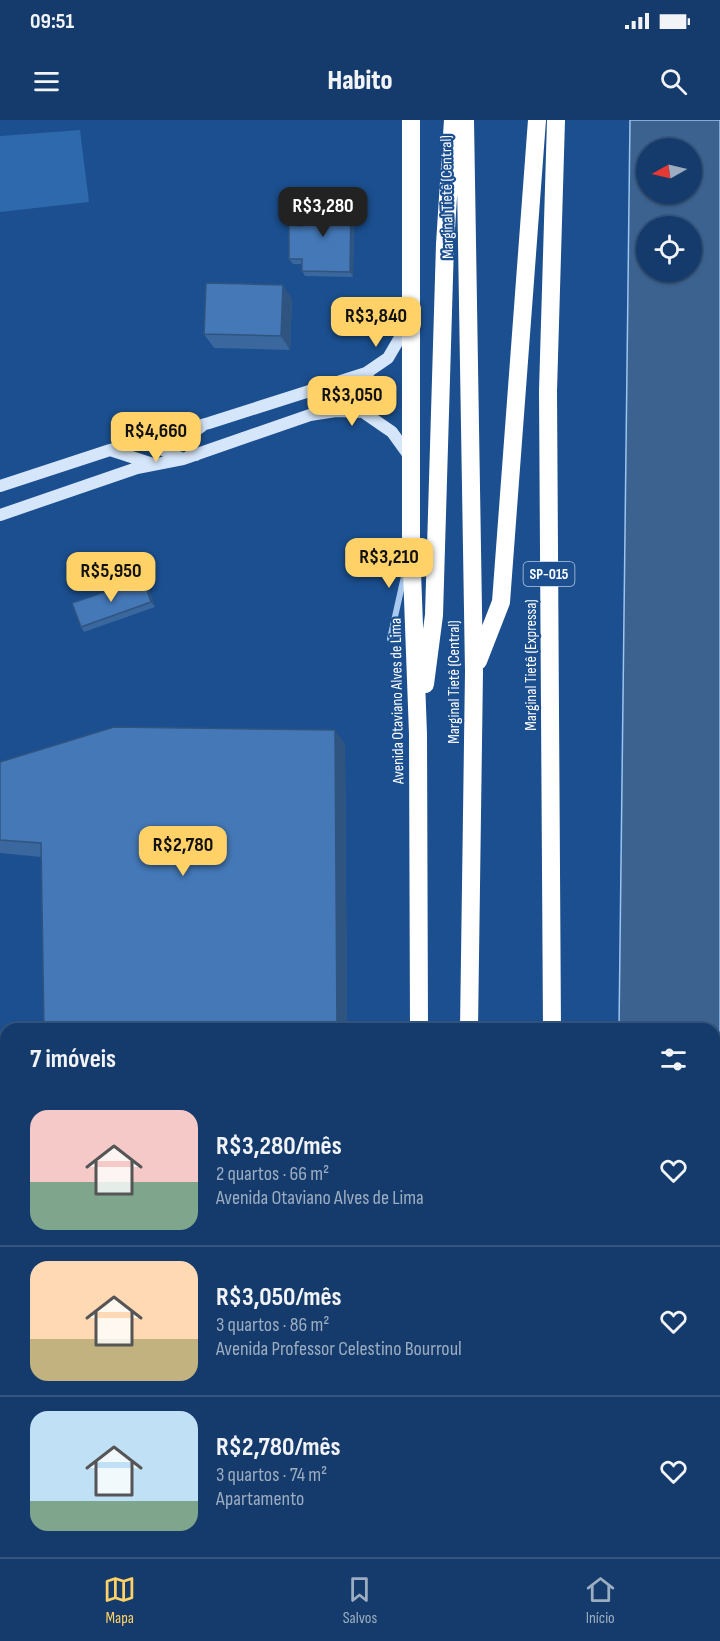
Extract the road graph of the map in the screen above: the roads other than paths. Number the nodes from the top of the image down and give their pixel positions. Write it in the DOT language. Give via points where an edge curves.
graph roads {
  1 [pos="411,120"];
  2 [pos="453,120"];
  3 [pos="465,120"];
  4 [pos="537,120"];
  5 [pos="556,120"];
  6 [pos="411,319"];
  7 [pos="366,373"];
  8 [pos="363,412"];
  9 [pos="209,423"];
  10 [pos="151,438"];
  11 [pos="110,450"];
  12 [pos="196,455"];
  13 [pos="410,457"];
  14 [pos="183,459"];
  15 [pos="154,465"];
  16 [pos="0,486"];
  17 [pos="0,515"];
  18 [pos="411,545"];
  19 [pos="390,639"];
  20 [pos="474,671"];
  21 [pos="418,735"];
  22 [pos="419,1023"];
  23 [pos="470,1023"];
  24 [pos="552,1023"];
  1 -- 6 [label="highway, Avenida Otaviano Alves de Lima"];
  2 -- 21 [label="highway" via="434,615"];
  3 -- 20 [label="highway, Marginal Tietê (Central)"];
  4 -- 20 [label="highway" via="501,602"];
  5 -- 24 [label="highway, Marginal Tietê (Expressa) / SP-015" via="548,391"];
  6 -- 7 [label="main road" via="388,358"];
  6 -- 13 [label="highway, Avenida Otaviano Alves de Lima"];
  7 -- 8 [label="main road" via="374,390"];
  7 -- 9 [label="main road"];
  8 -- 12 [label="main road" via="310,415"];
  8 -- 13 [label="main road" via="392,432"];
  9 -- 10 [label="main road"];
  9 -- 12 [label="main road" via="194,431 189,443 189,449"];
  10 -- 11 [label="main road"];
  10 -- 14 [label="main road" via="163,450"];
  11 -- 15 [label="main road"];
  11 -- 16 [label="main road"];
  12 -- 14 [label="main road"];
  13 -- 18 [label="highway, Avenida Otaviano Alves de Lima"];
  14 -- 15 [label="main road"];
  15 -- 17 [label="main road"];
  18 -- 19 [label="street"];
  18 -- 21 [label="highway, Avenida Otaviano Alves de Lima"];
  20 -- 23 [label="highway, Marginal Tietê (Central)"];
  21 -- 22 [label="highway, Avenida Otaviano Alves de Lima"];
}
